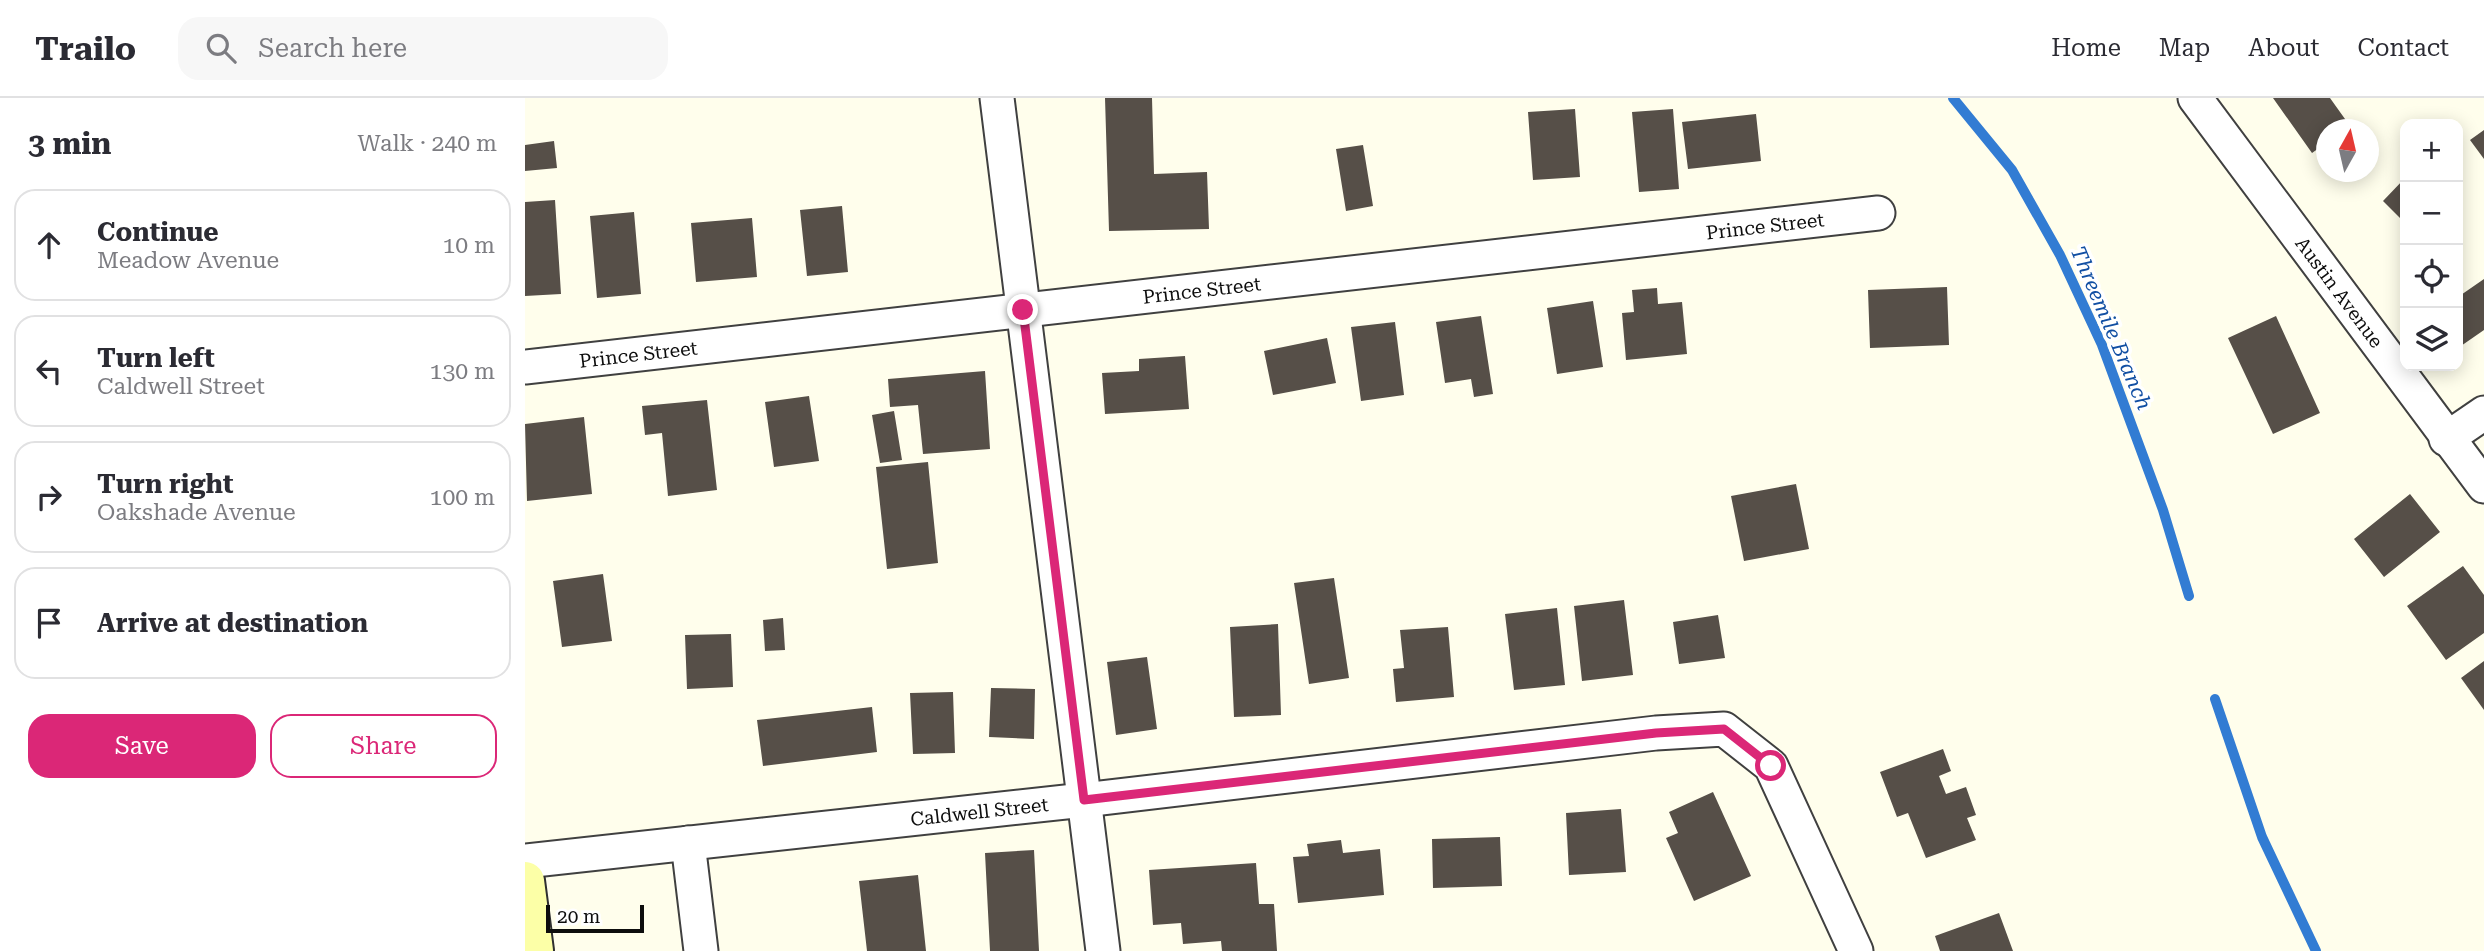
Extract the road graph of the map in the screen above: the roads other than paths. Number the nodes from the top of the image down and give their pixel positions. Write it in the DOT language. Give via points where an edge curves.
graph roads {
  1 [pos="997,98"];
  2 [pos="2195,98"];
  3 [pos="1878,213"];
  4 [pos="1023,310"];
  5 [pos="525,368"];
  6 [pos="2484,413"];
  7 [pos="2446,439"];
  8 [pos="2484,486"];
  9 [pos="1084,800"];
  10 [pos="688,843"];
  11 [pos="525,861"];
  12 [pos="525,881"];
  13 [pos="534,951"];
  14 [pos="701,951"];
  15 [pos="1103,951"];
  16 [pos="1856,951"];
  1 -- 4 [label="street"];
  2 -- 7 [label="street, Austin Avenue"];
  3 -- 4 [label="street, Prince Street"];
  4 -- 5 [label="street, Prince Street"];
  4 -- 9 [label="street"];
  6 -- 7 [label="street"];
  7 -- 8 [label="street, Austin Avenue"];
  9 -- 10 [label="street, Caldwell Street"];
  9 -- 15 [label="street"];
  9 -- 16 [label="street, Caldwell Street" via="1656,733 1724,729 1771,766"];
  10 -- 11 [label="street, Caldwell Street"];
  10 -- 14 [label="street"];
  12 -- 13 [label="street"];
}
